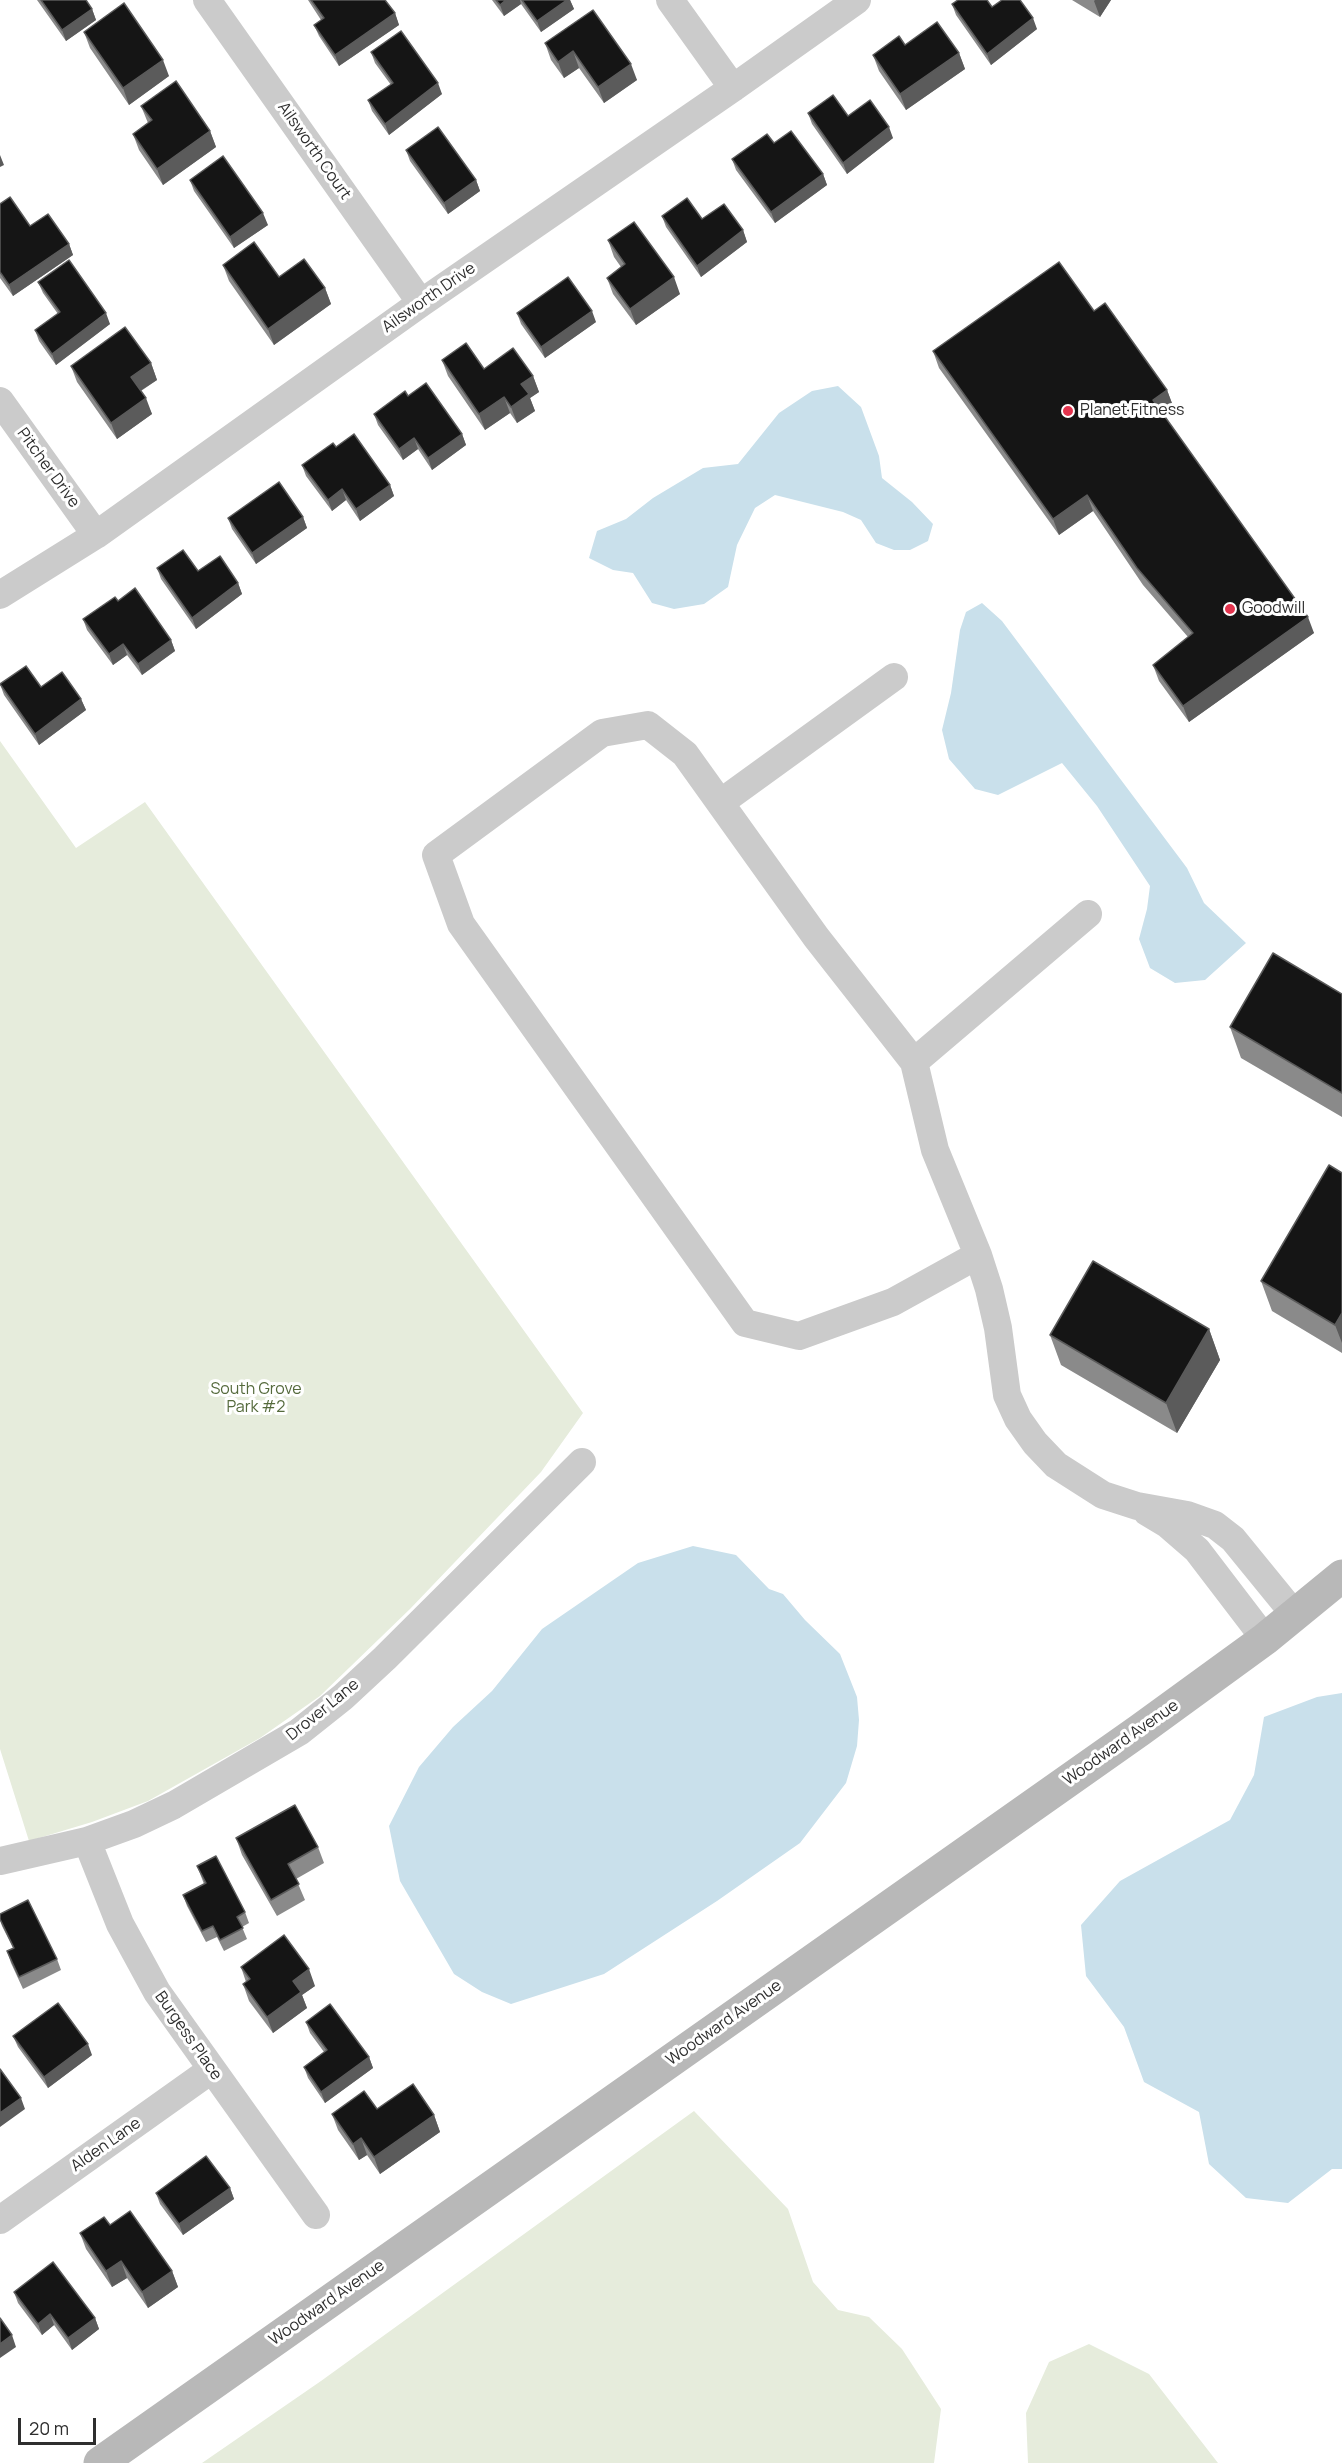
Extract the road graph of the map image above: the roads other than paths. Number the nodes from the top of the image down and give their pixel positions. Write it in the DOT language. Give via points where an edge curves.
graph roads {
  1 [pos="207,0"];
  2 [pos="670,0"];
  3 [pos="857,0"];
  4 [pos="733,88"];
  5 [pos="421,303"];
  6 [pos="0,401"];
  7 [pos="96,535"];
  8 [pos="0,595"];
  9 [pos="894,677"];
  10 [pos="720,803"];
  11 [pos="1088,914"];
  12 [pos="914,1062"];
  13 [pos="978,1255"];
  14 [pos="582,1462"];
  15 [pos="1137,1506"];
  16 [pos="1342,1576"];
  17 [pos="1295,1615"];
  18 [pos="1265,1639"];
  19 [pos="87,1841"];
  20 [pos="0,1861"];
  21 [pos="211,2070"];
  22 [pos="316,2215"];
  23 [pos="0,2220"];
  24 [pos="100,2463"];
  1 -- 5 [label="street, Ailsworth Court"];
  2 -- 4 [label="street"];
  3 -- 4 [label="street, Ailsworth Drive"];
  4 -- 5 [label="street, Ailsworth Drive"];
  5 -- 7 [label="street, Ailsworth Drive"];
  6 -- 7 [label="street, Pitcher Drive"];
  7 -- 8 [label="street, Ailsworth Drive"];
  9 -- 10 [label="street"];
  10 -- 12 [label="street" via="816,937"];
  10 -- 13 [label="street" via="685,754 648,725 602,733 436,855 461,924 745,1323 799,1336 893,1302"];
  11 -- 12 [label="street"];
  12 -- 13 [label="street" via="935,1150"];
  13 -- 15 [label="street" via="998,1328 1007,1395 1018,1419 1056,1465 1103,1495"];
  14 -- 19 [label="street, Drover Lane" via="385,1658 299,1732 174,1805"];
  15 -- 17 [label="street" via="1187,1515 1215,1525 1233,1539"];
  15 -- 18 [label="street" via="1167,1524 1197,1550"];
  16 -- 17 [label="main road, Woodward Avenue"];
  17 -- 18 [label="main road, Woodward Avenue"];
  18 -- 24 [label="main road, Woodward Avenue"];
  19 -- 20 [label="street, Drover Lane"];
  19 -- 21 [label="street, Burgess Place" via="135,1955"];
  21 -- 22 [label="street, Burgess Place"];
  21 -- 23 [label="street, Alden Lane"];
}
